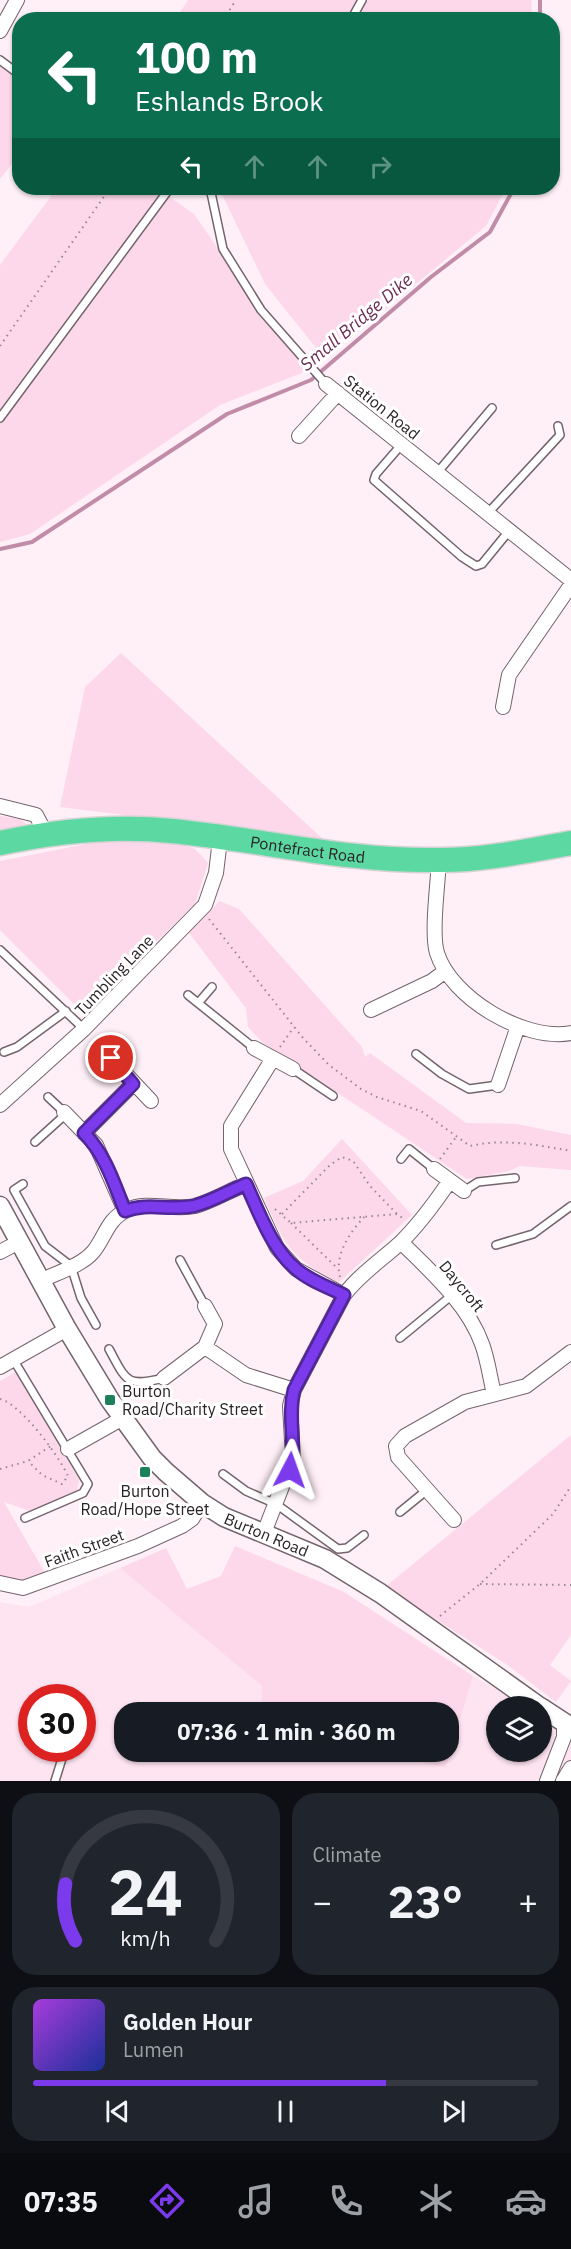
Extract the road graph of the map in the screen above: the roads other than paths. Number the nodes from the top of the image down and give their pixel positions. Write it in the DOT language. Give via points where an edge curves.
graph roads {
  1 [pos="17,0"];
  2 [pos="0,31"];
  3 [pos="165,195"];
  4 [pos="211,195"];
  5 [pos="326,384"];
  6 [pos="338,393"];
  7 [pos="492,408"];
  8 [pos="0,418"];
  9 [pos="558,426"];
  10 [pos="299,436"];
  11 [pos="402,444"];
  12 [pos="436,472"];
  13 [pos="488,513"];
  14 [pos="509,531"];
  15 [pos="571,580"];
  16 [pos="571,585"];
  17 [pos="503,707"];
  18 [pos="0,806"];
  19 [pos="46,834"];
  20 [pos="0,843"];
  21 [pos="571,843"];
  22 [pos="219,848"];
  23 [pos="439,861"];
  24 [pos="0,950"];
  25 [pos="444,972"];
  26 [pos="212,987"];
  27 [pos="188,995"];
  28 [pos="199,1002"];
  29 [pos="371,1010"];
  30 [pos="66,1011"];
  31 [pos="518,1026"];
  32 [pos="84,1029"];
  33 [pos="571,1033"];
  34 [pos="254,1048"];
  35 [pos="102,1049"];
  36 [pos="4,1052"];
  37 [pos="416,1054"];
  38 [pos="272,1060"];
  39 [pos="120,1068"];
  40 [pos="293,1069"];
  41 [pos="133,1084"];
  42 [pos="498,1085"];
  43 [pos="333,1096"];
  44 [pos="48,1097"];
  45 [pos="151,1101"];
  46 [pos="0,1105"];
  47 [pos="65,1113"];
  48 [pos="84,1133"];
  49 [pos="35,1142"];
  50 [pos="401,1159"];
  51 [pos="434,1169"];
  52 [pos="515,1178"];
  53 [pos="449,1182"];
  54 [pos="23,1184"];
  55 [pos="246,1184"];
  56 [pos="464,1191"];
  57 [pos="0,1206"];
  58 [pos="571,1206"];
  59 [pos="125,1211"];
  60 [pos="19,1242"];
  61 [pos="401,1242"];
  62 [pos="496,1245"];
  63 [pos="0,1252"];
  64 [pos="180,1260"];
  65 [pos="71,1266"];
  66 [pos="40,1281"];
  67 [pos="344,1295"];
  68 [pos="451,1296"];
  69 [pos="205,1306"];
  70 [pos="96,1325"];
  71 [pos="67,1329"];
  72 [pos="400,1338"];
  73 [pos="205,1347"];
  74 [pos="109,1349"];
  75 [pos="571,1352"];
  76 [pos="13,1359"];
  77 [pos="0,1367"];
  78 [pos="164,1378"];
  79 [pos="294,1390"];
  80 [pos="494,1394"];
  81 [pos="123,1418"];
  82 [pos="68,1449"];
  83 [pos="224,1474"];
  84 [pos="427,1490"];
  85 [pos="202,1503"];
  86 [pos="276,1503"];
  87 [pos="400,1512"];
  88 [pos="25,1518"];
  89 [pos="454,1520"];
  90 [pos="264,1533"];
  91 [pos="364,1535"];
  92 [pos="0,1583"];
  93 [pos="525,1696"];
  94 [pos="552,1714"];
  95 [pos="568,1725"];
  96 [pos="61,1762"];
  97 [pos="571,1768"];
  98 [pos="55,1781"];
  99 [pos="547,1781"];
  100 [pos="563,1781"];
  1 -- 2 [label="street"];
  3 -- 8 [label="lane"];
  4 -- 5 [label="lane, Station Road" via="223,249 261,310"];
  5 -- 6 [label="street, Station Road"];
  6 -- 10 [label="street" via="311,414"];
  6 -- 11 [label="street, Station Road"];
  7 -- 12 [label="lane"];
  9 -- 13 [label="lane" via="560,435"];
  11 -- 12 [label="street, Station Road"];
  11 -- 14 [label="lane" via="374,480 462,557 476,566 482,564"];
  12 -- 13 [label="street, Station Road"];
  13 -- 14 [label="street, Station Road"];
  14 -- 15 [label="street, Station Road"];
  16 -- 17 [label="street" via="509,675"];
  18 -- 19 [label="street" via="36,815"];
  19 -- 20 [label="highway, Pontefract Road"];
  19 -- 23 [label="highway, Pontefract Road" via="171,831 304,849"];
  21 -- 23 [label="highway, Pontefract Road" via="506,855"];
  22 -- 32 [label="street, Tumbling Lane" via="216,873 202,908"];
  23 -- 25 [label="street" via="436,950"];
  24 -- 30 [label="lane"];
  25 -- 29 [label="street"];
  25 -- 31 [label="street" via="478,1005"];
  26 -- 28 [label="lane"];
  27 -- 28 [label="lane"];
  28 -- 34 [label="lane"];
  30 -- 32 [label="lane"];
  30 -- 36 [label="lane" via="17,1047"];
  31 -- 33 [label="street"];
  31 -- 42 [label="street"];
  32 -- 46 [label="street, Tumbling Lane"];
  34 -- 38 [label="street"];
  35 -- 39 [label="lane"];
  37 -- 42 [label="lane" via="469,1089"];
  38 -- 40 [label="street"];
  38 -- 55 [label="street" via="231,1126 231,1149"];
  39 -- 41 [label="street"];
  40 -- 43 [label="lane"];
  41 -- 45 [label="street"];
  41 -- 48 [label="street"];
  44 -- 47 [label="lane"];
  47 -- 48 [label="street"];
  47 -- 49 [label="lane"];
  48 -- 59 [label="street" via="103,1157"];
  50 -- 51 [label="lane" via="409,1149"];
  51 -- 53 [label="street"];
  52 -- 56 [label="lane" via="478,1182"];
  53 -- 56 [label="street"];
  53 -- 61 [label="street"];
  54 -- 65 [label="lane" via="14,1190 45,1246"];
  55 -- 59 [label="street" via="195,1206 140,1205"];
  55 -- 67 [label="street" via="277,1248 296,1269"];
  57 -- 60 [label="street, Burton Road"];
  58 -- 62 [label="lane" via="533,1234"];
  59 -- 65 [label="street" via="110,1222 93,1252"];
  60 -- 63 [label="street"];
  60 -- 66 [label="street, Burton Road"];
  61 -- 67 [label="street"];
  61 -- 68 [label="street, Daycroft"];
  64 -- 69 [label="lane"];
  65 -- 66 [label="street"];
  65 -- 70 [label="lane" via="81,1298"];
  66 -- 71 [label="street, Burton Road"];
  67 -- 79 [label="street"];
  68 -- 72 [label="lane"];
  68 -- 80 [label="street, Daycroft" via="477,1333"];
  69 -- 73 [label="street" via="214,1324"];
  71 -- 76 [label="street"];
  71 -- 81 [label="street, Burton Road"];
  73 -- 78 [label="street"];
  73 -- 79 [label="street" via="246,1375"];
  74 -- 78 [label="lane" via="125,1378 139,1384"];
  75 -- 80 [label="street" via="526,1386"];
  76 -- 77 [label="street"];
  76 -- 82 [label="lane"];
  79 -- 86 [label="street" via="290,1406 293,1458"];
  80 -- 84 [label="street" via="446,1411 405,1436 396,1446 398,1457"];
  81 -- 82 [label="street"];
  81 -- 85 [label="street, Burton Road" via="152,1458"];
  82 -- 88 [label="lane" via="88,1484 87,1489"];
  83 -- 86 [label="lane" via="246,1491"];
  84 -- 87 [label="lane"];
  84 -- 89 [label="street"];
  85 -- 90 [label="street, Burton Road"];
  85 -- 92 [label="street, Faith Street" via="182,1526 138,1546 22,1588"];
  86 -- 90 [label="street"];
  86 -- 91 [label="lane" via="338,1549 347,1548"];
  90 -- 93 [label="street, Burton Road" via="325,1559"];
  94 -- 95 [label="street, Burton Road"];
  95 -- 99 [label="street"];
  96 -- 98 [label="lane"];
  97 -- 100 [label="street"];
}
